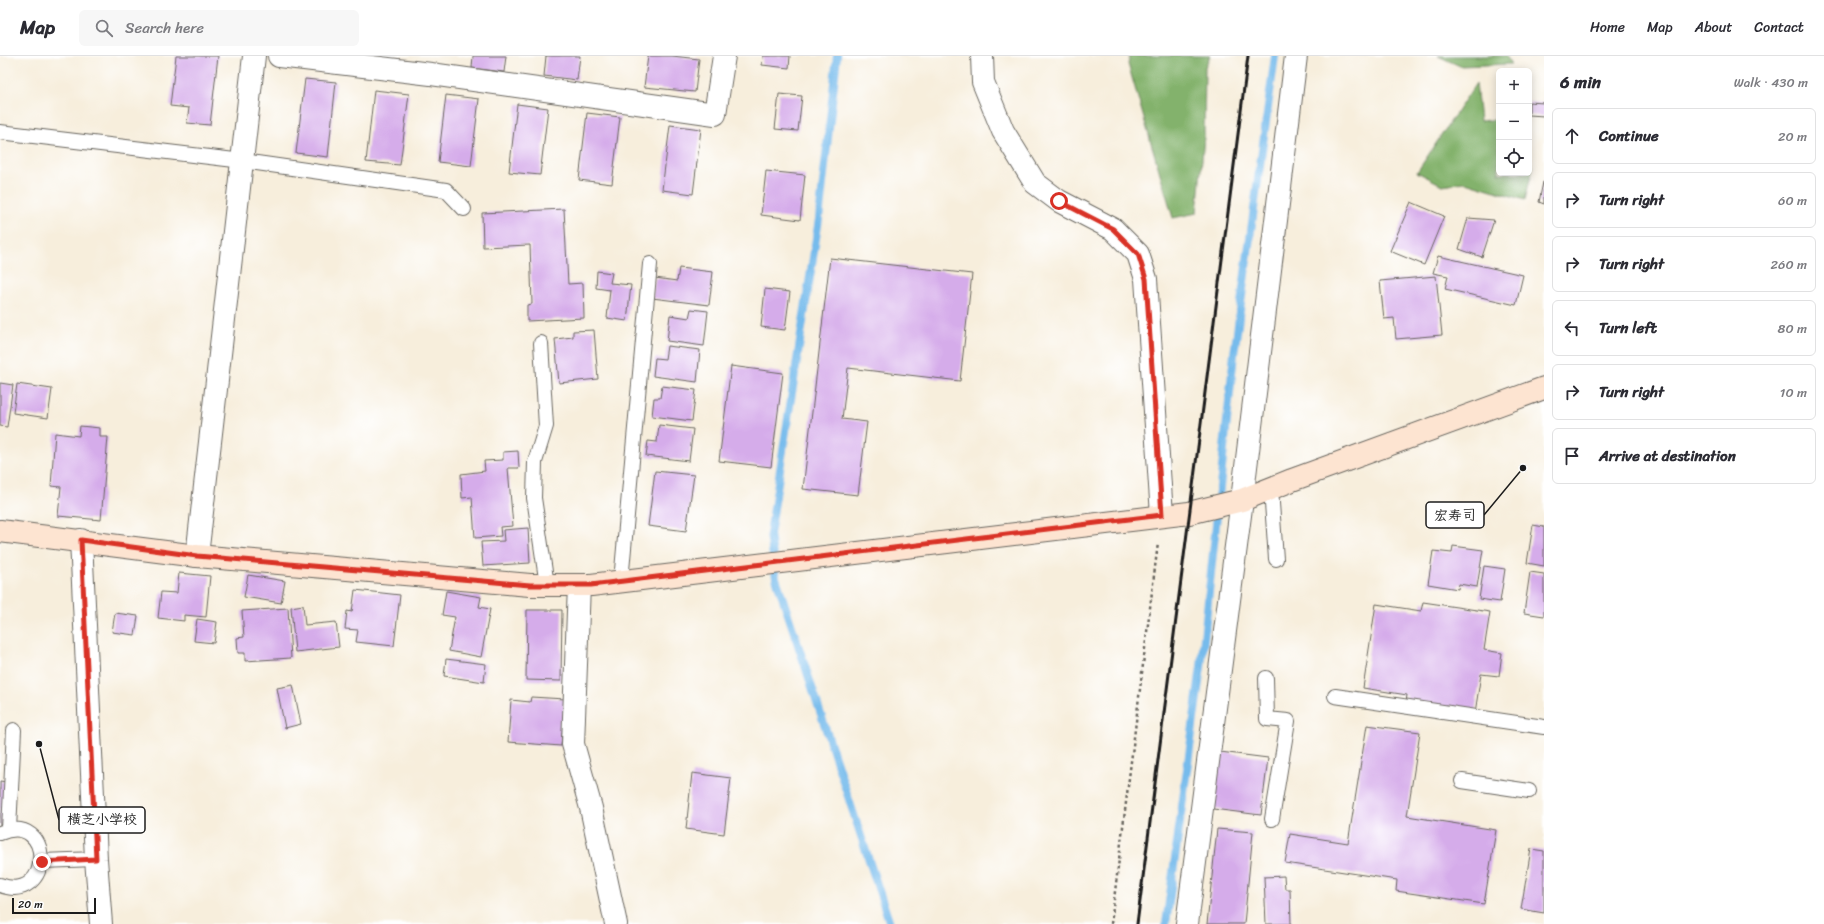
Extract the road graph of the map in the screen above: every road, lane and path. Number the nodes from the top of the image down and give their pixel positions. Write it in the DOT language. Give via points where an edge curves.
graph roads {
  1 [pos="254,56"];
  2 [pos="279,56"];
  3 [pos="724,56"];
  4 [pos="982,56"];
  5 [pos="1296,56"];
  6 [pos="433,65"];
  7 [pos="0,132"];
  8 [pos="243,161"];
  9 [pos="464,208"];
  10 [pos="650,264"];
  11 [pos="541,343"];
  12 [pos="1544,388"];
  13 [pos="1271,488"];
  14 [pos="1240,501"];
  15 [pos="1162,515"];
  16 [pos="0,531"];
  17 [pos="81,540"];
  18 [pos="197,556"];
  19 [pos="1276,559"];
  20 [pos="621,581"];
  21 [pos="547,585"];
  22 [pos="579,585"];
  23 [pos="1266,678"];
  24 [pos="1335,696"];
  25 [pos="1544,727"];
  26 [pos="14,730"];
  27 [pos="1462,781"];
  28 [pos="1529,791"];
  29 [pos="1272,819"];
  30 [pos="5,831"];
  31 [pos="96,859"];
  32 [pos="42,862"];
  33 [pos="0,885"];
  34 [pos="101,924"];
  35 [pos="616,924"];
  36 [pos="1111,924"];
  37 [pos="1187,924"];
  1 -- 8 [label="street"];
  2 -- 6 [label="street"];
  3 -- 6 [label="street" via="715,114"];
  4 -- 15 [label="street" via="983,82 1002,131 1035,183 1059,201 1113,229 1138,254 1146,279"];
  5 -- 14 [label="street"];
  7 -- 8 [label="lane"];
  8 -- 9 [label="lane" via="446,190"];
  8 -- 18 [label="street"];
  10 -- 20 [label="lane"];
  11 -- 21 [label="lane" via="546,426 535,462 534,498"];
  12 -- 13 [label="street"];
  13 -- 14 [label="street"];
  13 -- 19 [label="lane"];
  14 -- 15 [label="street"];
  14 -- 37 [label="street"];
  15 -- 20 [label="street"];
  15 -- 36 [label="path"];
  16 -- 17 [label="street"];
  17 -- 18 [label="street"];
  17 -- 31 [label="street"];
  18 -- 21 [label="street"];
  20 -- 22 [label="street"];
  21 -- 22 [label="street"];
  22 -- 35 [label="street" via="573,744 591,808"];
  23 -- 29 [label="lane" via="1268,719 1288,721"];
  24 -- 25 [label="lane"];
  26 -- 30 [label="lane"];
  27 -- 28 [label="lane"];
  30 -- 32 [label="lane" via="19,830 29,833 41,851"];
  31 -- 32 [label="lane"];
  31 -- 34 [label="street"];
  32 -- 33 [label="lane" via="34,879 26,884 16,888"];
}
